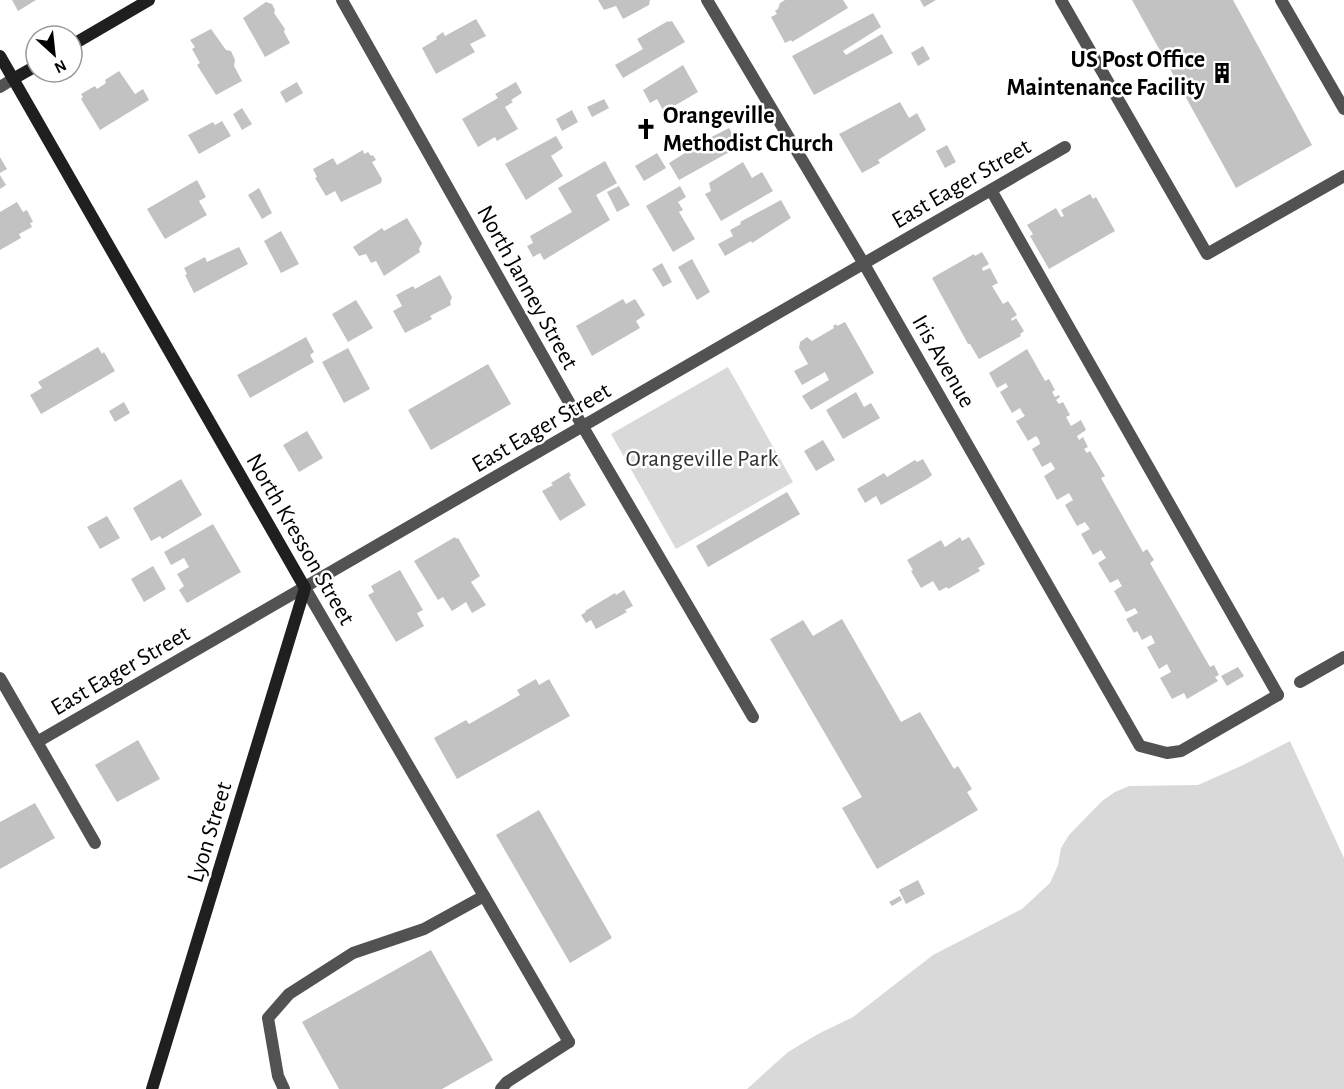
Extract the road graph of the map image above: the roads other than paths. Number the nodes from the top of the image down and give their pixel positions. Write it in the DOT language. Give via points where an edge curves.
graph roads {
  1 [pos="149,0"];
  2 [pos="342,0"];
  3 [pos="707,0"];
  4 [pos="1061,0"];
  5 [pos="1281,0"];
  6 [pos="84,38"];
  7 [pos="0,56"];
  8 [pos="24,73"];
  9 [pos="13,79"];
  10 [pos="0,87"];
  11 [pos="1344,109"];
  12 [pos="1065,147"];
  13 [pos="1344,176"];
  14 [pos="991,190"];
  15 [pos="864,264"];
  16 [pos="583,427"];
  17 [pos="305,588"];
  18 [pos="1344,657"];
  19 [pos="0,678"];
  20 [pos="1300,682"];
  21 [pos="753,717"];
  22 [pos="37,742"];
  23 [pos="95,843"];
  24 [pos="484,896"];
  25 [pos="152,1089"];
  26 [pos="284,1089"];
  27 [pos="501,1089"];
  1 -- 6 [label="street"];
  2 -- 16 [label="street, North Janney Street"];
  3 -- 15 [label="street, Iris Avenue"];
  4 -- 13 [label="street" via="1207,254"];
  5 -- 11 [label="street"];
  7 -- 9 [label="street, North Kresson Street"];
  8 -- 9 [label="street"];
  9 -- 10 [label="street"];
  9 -- 17 [label="street, North Kresson Street"];
  12 -- 14 [label="street, East Eager Street"];
  14 -- 15 [label="street, East Eager Street"];
  14 -- 15 [label="street, Iris Avenue" via="1278,695 1181,751 1167,753 1140,746"];
  15 -- 16 [label="street, East Eager Street"];
  16 -- 17 [label="street, East Eager Street"];
  16 -- 21 [label="street, North Janney Street"];
  17 -- 22 [label="street, East Eager Street"];
  17 -- 24 [label="street, North Kresson Street"];
  17 -- 25 [label="street, Lyon Street"];
  18 -- 20 [label="street"];
  19 -- 22 [label="street"];
  22 -- 23 [label="street"];
  24 -- 26 [label="street" via="424,929 353,953 289,994 268,1018"];
  24 -- 27 [label="street, North Kresson Street" via="569,1042"];
}
